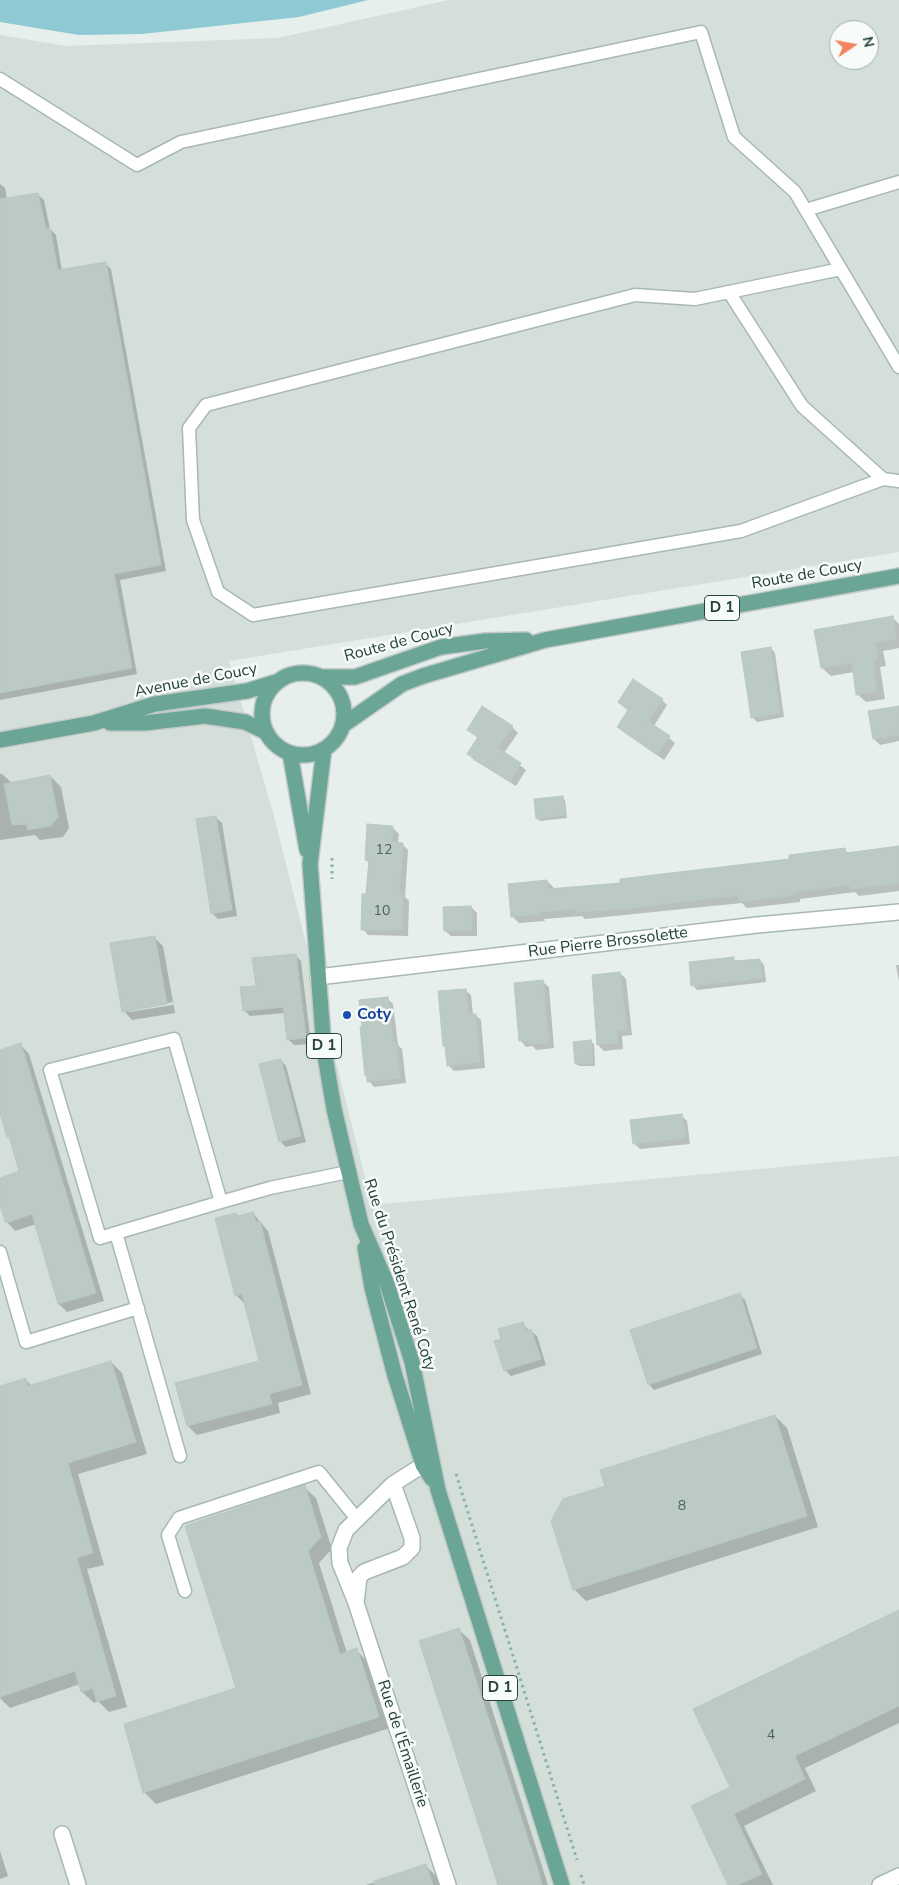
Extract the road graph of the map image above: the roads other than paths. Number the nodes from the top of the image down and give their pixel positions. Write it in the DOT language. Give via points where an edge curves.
graph roads {
  1 [pos="0,79"];
  2 [pos="899,182"];
  3 [pos="806,210"];
  4 [pos="841,269"];
  5 [pos="729,292"];
  6 [pos="899,367"];
  7 [pos="883,479"];
  8 [pos="899,481"];
  9 [pos="899,576"];
  10 [pos="545,640"];
  11 [pos="322,677"];
  12 [pos="276,682"];
  13 [pos="94,723"];
  14 [pos="343,725"];
  15 [pos="266,732"];
  16 [pos="0,740"];
  17 [pos="324,749"];
  18 [pos="290,753"];
  19 [pos="310,864"];
  20 [pos="899,912"];
  21 [pos="318,977"];
  22 [pos="348,1172"];
  23 [pos="221,1202"];
  24 [pos="361,1224"];
  25 [pos="116,1233"];
  26 [pos="0,1252"];
  27 [pos="138,1308"];
  28 [pos="180,1456"];
  29 [pos="423,1465"];
  30 [pos="393,1484"];
  31 [pos="438,1490"];
  32 [pos="357,1519"];
  33 [pos="184,1591"];
  34 [pos="356,1603"];
  35 [pos="62,1834"];
  36 [pos="899,1876"];
  37 [pos="78,1885"];
  38 [pos="448,1885"];
  39 [pos="562,1885"];
  40 [pos="880,1885"];
  1 -- 3 [label="lane" via="137,165 181,142 701,32 734,137 795,192"];
  2 -- 3 [label="lane"];
  3 -- 4 [label="lane"];
  4 -- 5 [label="lane"];
  4 -- 6 [label="lane"];
  5 -- 7 [label="lane" via="802,406"];
  5 -- 7 [label="lane" via="695,299 635,295 206,405 189,428 193,520 218,592 253,615 741,531"];
  7 -- 8 [label="lane"];
  9 -- 10 [label="main road, Route de Coucy / D 1"];
  10 -- 11 [label="main road, Route de Coucy" via="485,641 441,647 355,677"];
  10 -- 14 [label="main road, Route de Coucy" via="402,684"];
  11 -- 12 [label="main road" via="298,673"];
  11 -- 14 [label="main road" via="341,698"];
  12 -- 13 [label="main road, Avenue de Coucy" via="247,691 155,704"];
  12 -- 15 [label="main road" via="262,706"];
  13 -- 15 [label="main road, Avenue de Coucy" via="145,723 205,716 245,722"];
  13 -- 16 [label="main road, Avenue de Coucy"];
  14 -- 17 [label="main road" via="339,735"];
  15 -- 18 [label="main road" via="276,745"];
  17 -- 18 [label="main road" via="314,754"];
  17 -- 19 [label="main road, Rue du Président René Coty / D 1"];
  18 -- 19 [label="main road, D 1"];
  19 -- 21 [label="main road, Rue du Président René Coty / D 1"];
  20 -- 21 [label="street, Rue Pierre Brossolette" via="757,925"];
  21 -- 22 [label="main road, Rue du Président René Coty / D 1" via="324,1050"];
  22 -- 23 [label="lane"];
  22 -- 24 [label="main road, Rue du Président René Coty / D 1"];
  23 -- 25 [label="lane"];
  23 -- 25 [label="lane" via="174,1039 50,1070 100,1238"];
  24 -- 29 [label="main road, D 1" via="372,1288"];
  24 -- 31 [label="main road, Rue du Président René Coty / D 1" via="387,1284 412,1362"];
  25 -- 27 [label="lane"];
  26 -- 27 [label="lane" via="26,1342"];
  27 -- 28 [label="lane"];
  29 -- 30 [label="street, Rue de l'Émaillerie"];
  29 -- 31 [label="main road, D 1"];
  30 -- 32 [label="street, Rue de l'Émaillerie"];
  30 -- 34 [label="street, Rue de l'Émaillerie" via="412,1538 412,1548 403,1557 364,1572 359,1577"];
  31 -- 39 [label="main road, Rue du Président René Coty / D 1"];
  32 -- 33 [label="lane" via="319,1472 179,1518 168,1535"];
  32 -- 34 [label="street, Rue de l'Émaillerie" via="346,1530 339,1548 340,1563"];
  34 -- 38 [label="street, Rue de l'Émaillerie"];
  35 -- 37 [label="street"];
  36 -- 40 [label="street"];
}
